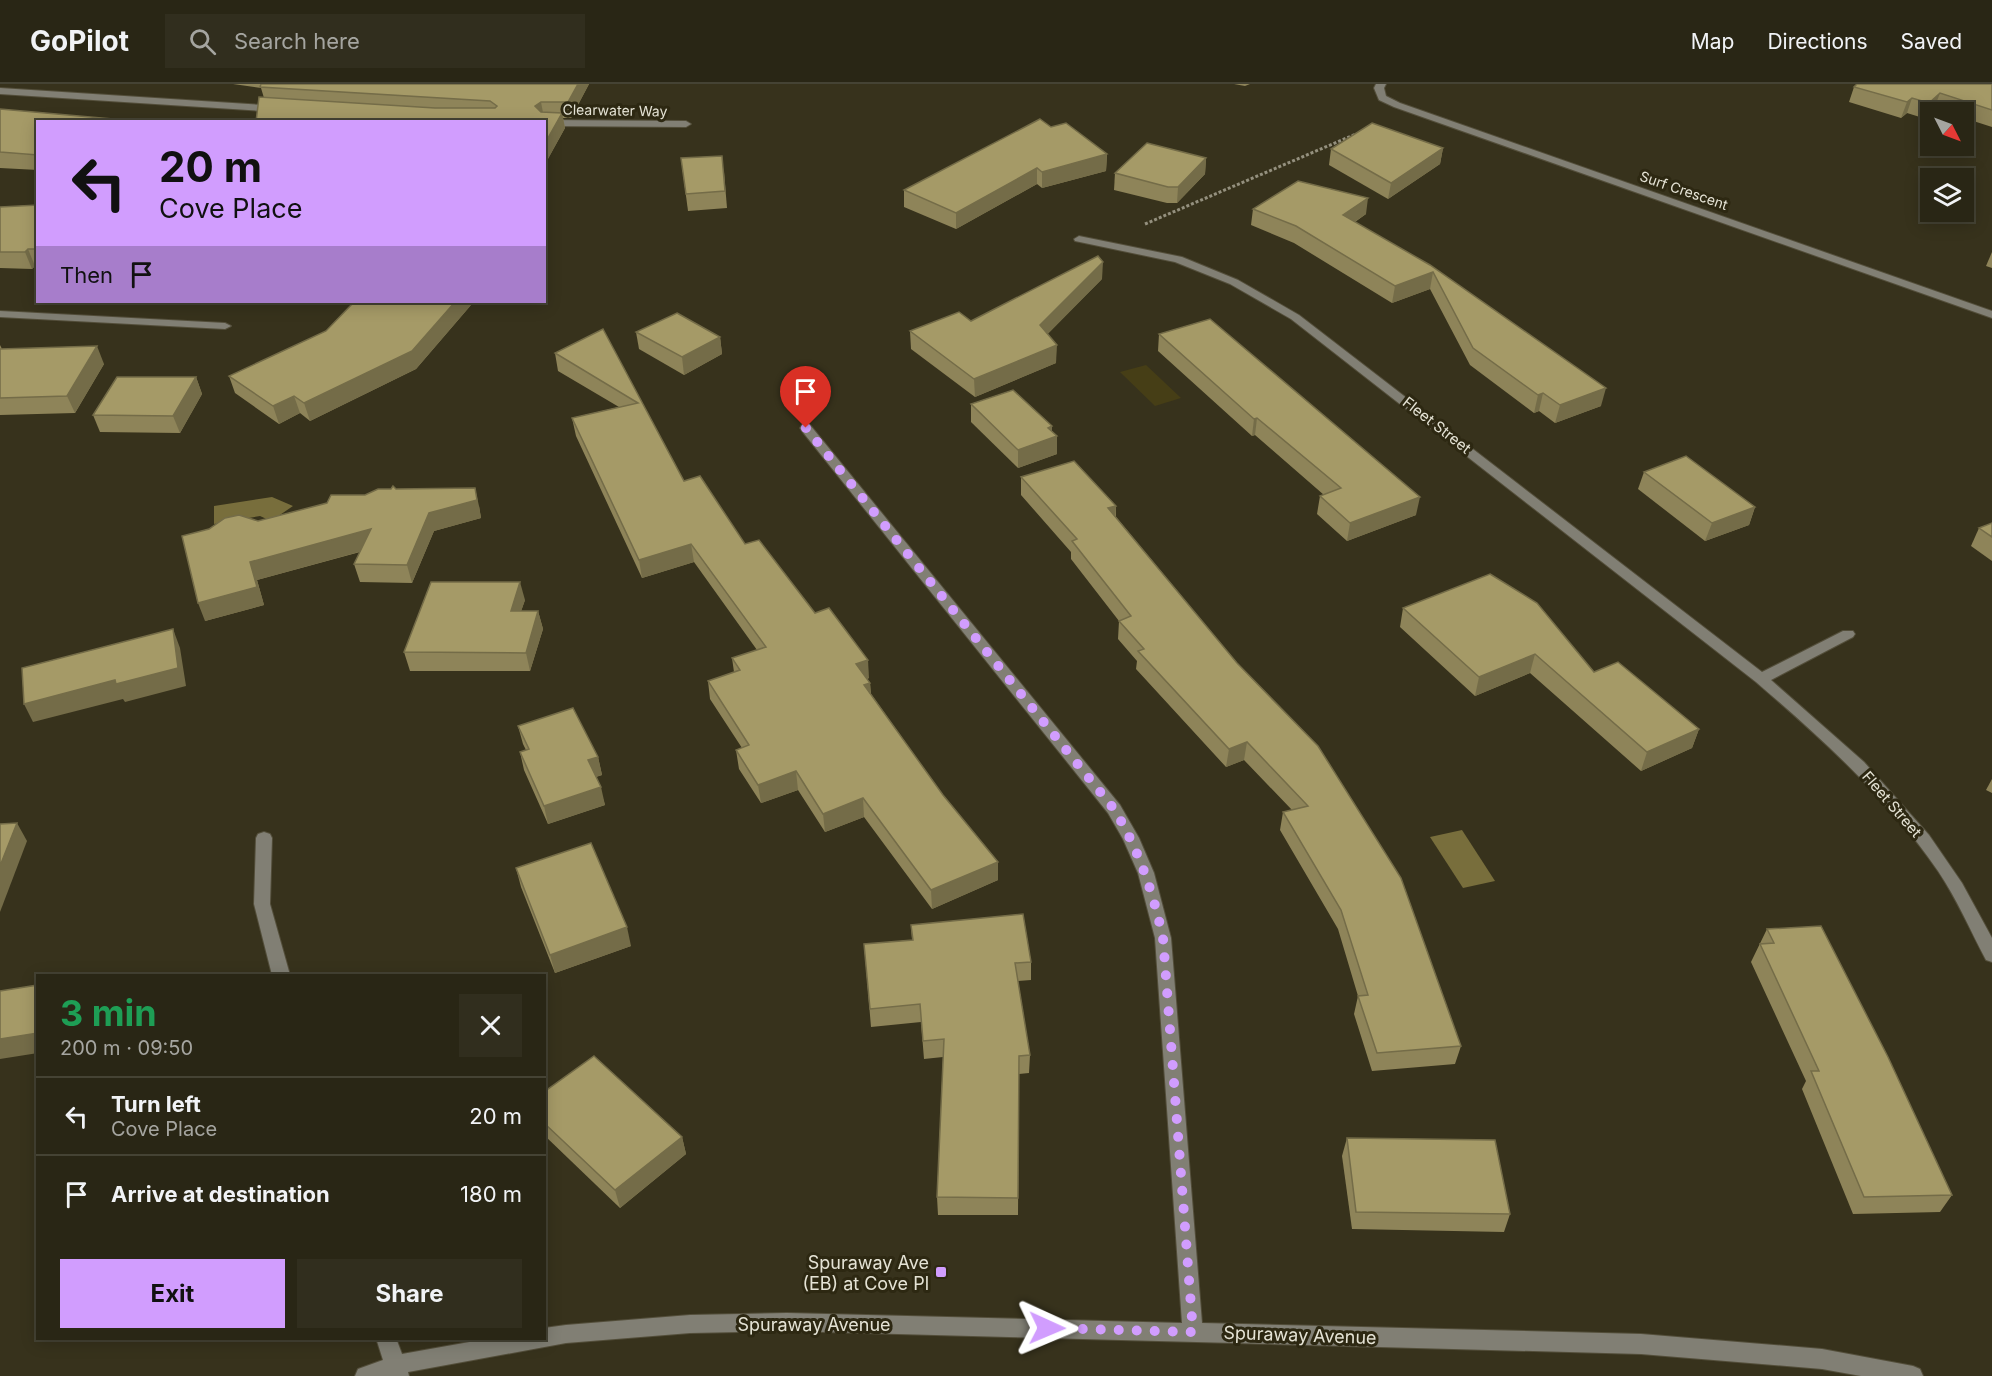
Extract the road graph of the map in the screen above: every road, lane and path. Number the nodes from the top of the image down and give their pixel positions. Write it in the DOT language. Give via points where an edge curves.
graph roads {
  1 [pos="1382,84"];
  2 [pos="0,91"];
  3 [pos="287,110"];
  4 [pos="546,123"];
  5 [pos="686,124"];
  6 [pos="1359,132"];
  7 [pos="1157,219"];
  8 [pos="1079,239"];
  9 [pos="0,314"];
  10 [pos="1992,315"];
  11 [pos="225,326"];
  12 [pos="806,428"];
  13 [pos="1848,634"];
  14 [pos="1761,679"];
  15 [pos="264,838"];
  16 [pos="1992,955"];
  17 [pos="281,974"];
  18 [pos="1193,1332"];
  19 [pos="546,1338"];
  20 [pos="387,1340"];
  21 [pos="539,1340"];
  22 [pos="398,1371"];
  23 [pos="365,1376"];
  24 [pos="1913,1376"];
  1 -- 10 [label="street, Surf Crescent" via="1382,98 1397,105"];
  2 -- 3 [label="street"];
  4 -- 5 [label="street, Clearwater Way"];
  6 -- 7 [label="path"];
  8 -- 14 [label="street, Fleet Street" via="1178,259 1234,282 1295,316"];
  9 -- 11 [label="street"];
  12 -- 18 [label="street" via="1114,809 1146,873 1163,938"];
  13 -- 14 [label="street"];
  14 -- 16 [label="street, Fleet Street" via="1857,763 1907,819 1943,866"];
  15 -- 17 [label="street" via="262,904"];
  18 -- 19 [label="street, Spuraway Avenue" via="787,1322 690,1324"];
  18 -- 24 [label="street, Spuraway Avenue" via="1641,1344 1822,1359"];
  20 -- 22 [label="street"];
  21 -- 22 [label="street, Spuraway Avenue"];
  22 -- 23 [label="street, Spuraway Avenue"];
}
